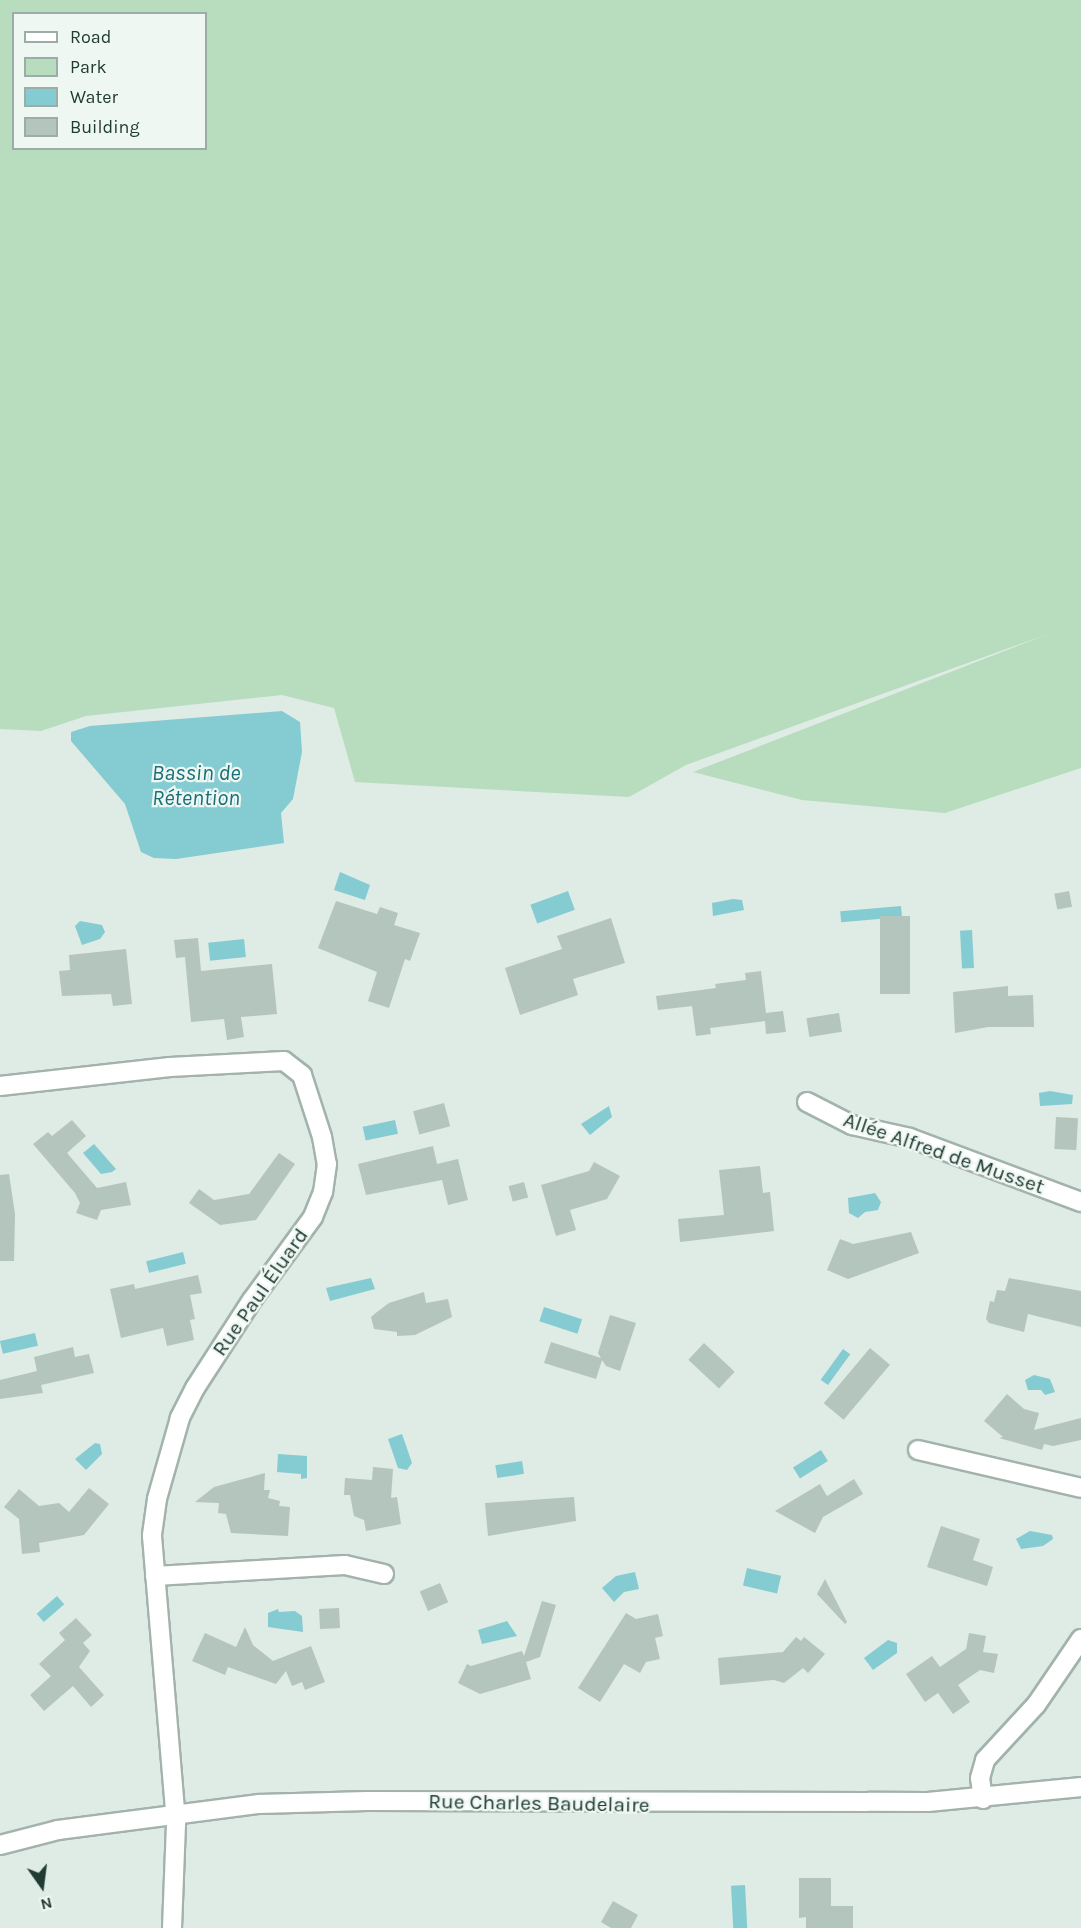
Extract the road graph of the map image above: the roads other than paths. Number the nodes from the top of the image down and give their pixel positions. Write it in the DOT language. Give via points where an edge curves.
graph roads {
  1 [pos="0,1086"];
  2 [pos="807,1102"];
  3 [pos="1081,1203"];
  4 [pos="918,1450"];
  5 [pos="1081,1488"];
  6 [pos="384,1574"];
  7 [pos="155,1576"];
  8 [pos="1081,1639"];
  9 [pos="1081,1787"];
  10 [pos="982,1799"];
  11 [pos="174,1814"];
  12 [pos="0,1845"];
  13 [pos="172,1928"];
  1 -- 7 [label="street, Rue Paul Éluard" via="170,1067 284,1061 302,1075 319,1126 327,1164 323,1192 313,1217 213,1359 180,1418 157,1499 152,1536"];
  2 -- 3 [label="street, Allée Alfred de Musset" via="852,1125 910,1138"];
  4 -- 5 [label="street"];
  6 -- 7 [label="street" via="345,1565"];
  7 -- 11 [label="street, Rue Paul Éluard"];
  8 -- 10 [label="street" via="1036,1705 985,1760 980,1778"];
  9 -- 10 [label="street, Rue Charles Baudelaire"];
  10 -- 11 [label="street, Rue Charles Baudelaire" via="712,1805 367,1801 259,1804"];
  11 -- 12 [label="street, Rue Charles Baudelaire" via="58,1830"];
  11 -- 13 [label="street, Rue Paul Éluard"];
}
